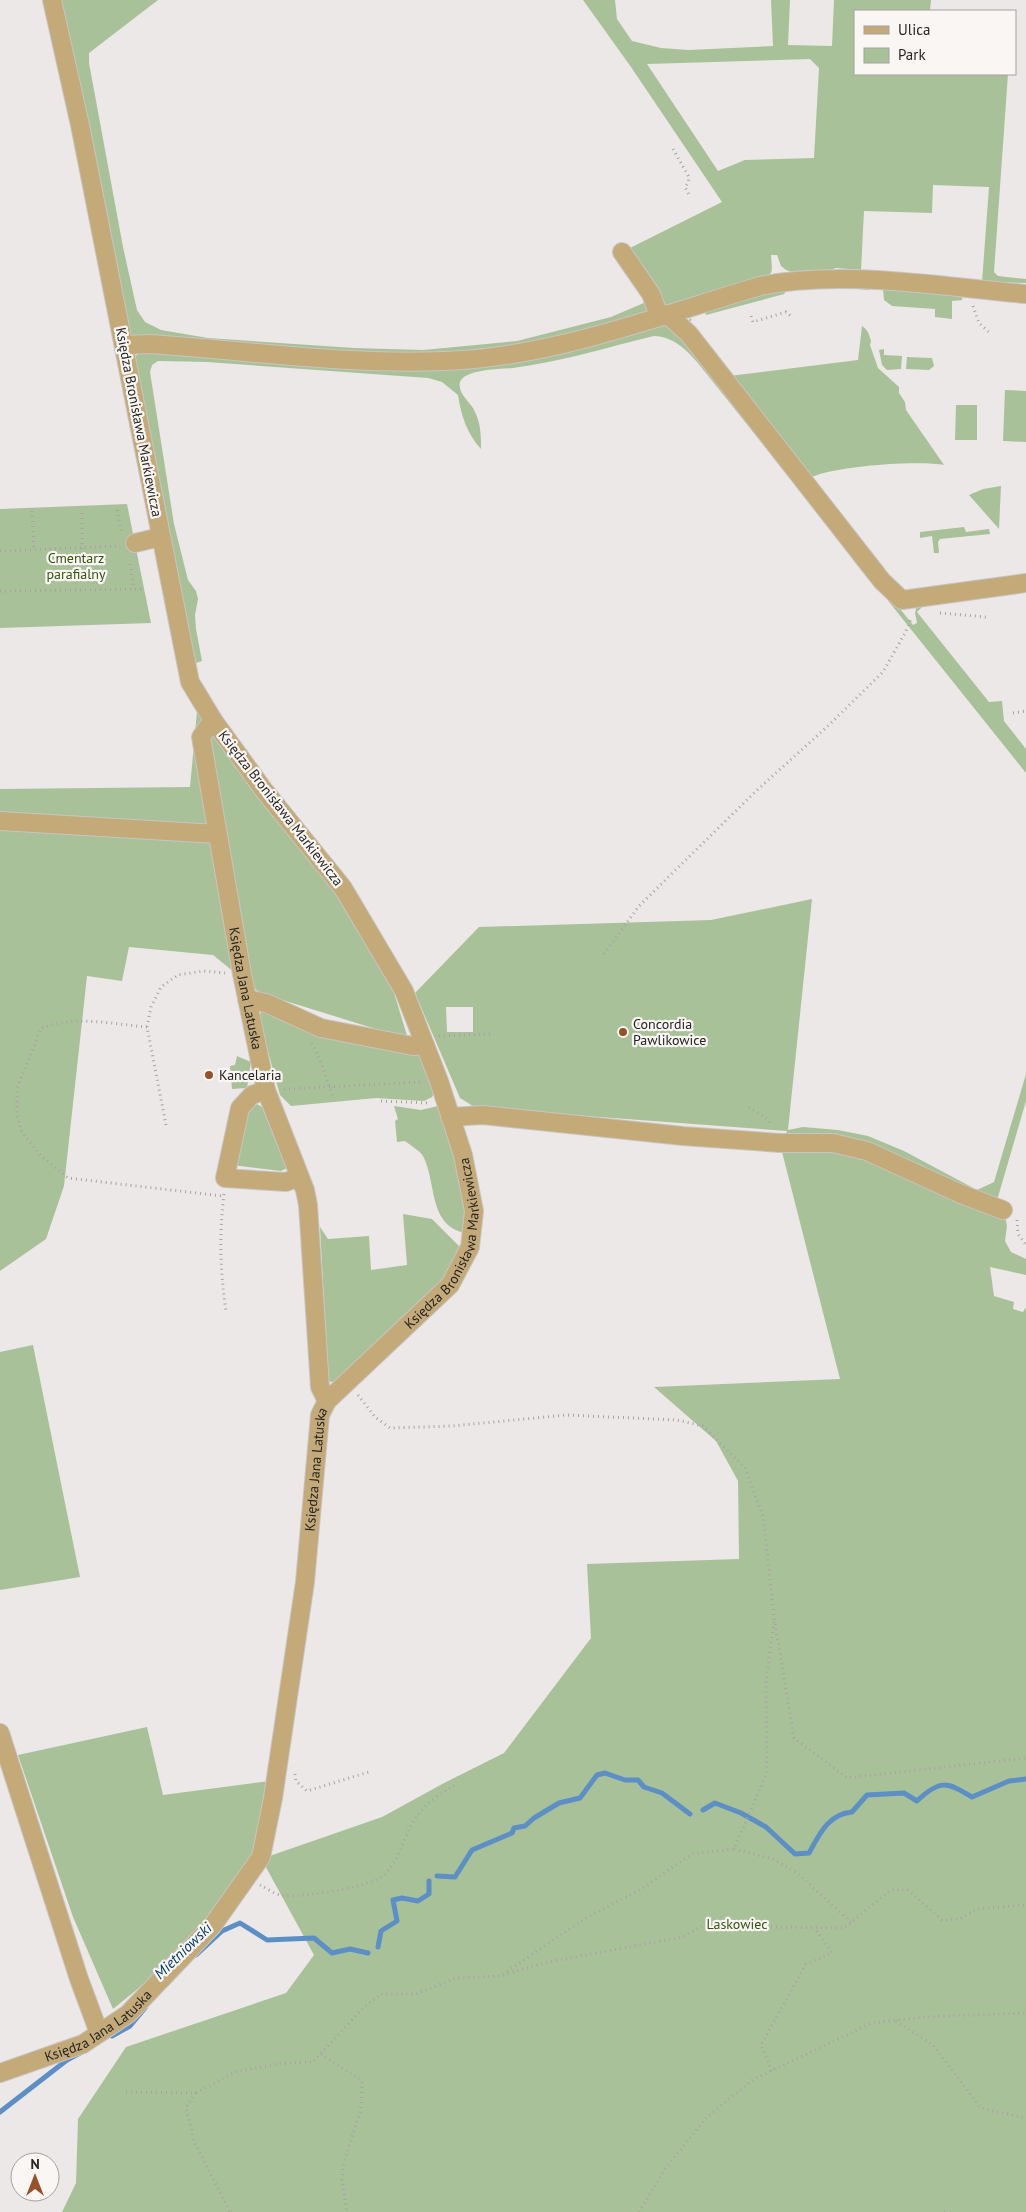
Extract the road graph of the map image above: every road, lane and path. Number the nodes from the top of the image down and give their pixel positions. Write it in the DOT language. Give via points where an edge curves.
graph roads {
  1 [pos="52,0"];
  2 [pos="673,149"];
  3 [pos="690,197"];
  4 [pos="622,252"];
  5 [pos="1026,294"];
  6 [pos="973,308"];
  7 [pos="663,315"];
  8 [pos="751,316"];
  9 [pos="792,318"];
  10 [pos="991,334"];
  11 [pos="124,345"];
  12 [pos="82,510"];
  13 [pos="117,510"];
  14 [pos="32,511"];
  15 [pos="160,537"];
  16 [pos="130,544"];
  17 [pos="82,549"];
  18 [pos="34,550"];
  19 [pos="0,552"];
  20 [pos="130,564"];
  21 [pos="1026,583"];
  22 [pos="134,589"];
  23 [pos="144,589"];
  24 [pos="0,591"];
  25 [pos="938,613"];
  26 [pos="912,617"];
  27 [pos="986,617"];
  28 [pos="1025,711"];
  29 [pos="1013,713"];
  30 [pos="213,720"];
  31 [pos="0,821"];
  32 [pos="218,834"];
  33 [pos="604,954"];
  34 [pos="242,974"];
  35 [pos="247,999"];
  36 [pos="300,1018"];
  37 [pos="147,1027"];
  38 [pos="492,1034"];
  39 [pos="425,1045"];
  40 [pos="440,1081"];
  41 [pos="330,1087"];
  42 [pos="266,1090"];
  43 [pos="332,1095"];
  44 [pos="444,1098"];
  45 [pos="381,1101"];
  46 [pos="450,1117"];
  47 [pos="166,1126"];
  48 [pos="299,1177"];
  49 [pos="225,1178"];
  50 [pos="223,1196"];
  51 [pos="1008,1212"];
  52 [pos="1026,1245"];
  53 [pos="226,1311"];
  54 [pos="346,1384"];
  55 [pos="327,1401"];
  56 [pos="774,1617"];
  57 [pos="0,1733"];
  58 [pos="1026,1758"];
  59 [pos="372,1771"];
  60 [pos="292,1782"];
  61 [pos="457,1784"];
  62 [pos="734,1849"];
  63 [pos="257,1879"];
  64 [pos="1026,1905"];
  65 [pos="851,1922"];
  66 [pos="815,1928"];
  67 [pos="500,1976"];
  68 [pos="1026,2012"];
  69 [pos="896,2020"];
  70 [pos="100,2033"];
  71 [pos="321,2054"];
  72 [pos="772,2071"];
  73 [pos="0,2073"];
  74 [pos="126,2092"];
  75 [pos="196,2093"];
  76 [pos="1026,2118"];
  77 [pos="230,2212"];
  78 [pos="346,2212"];
  79 [pos="639,2212"];
  1 -- 11 [label="street, Księdza Bronisława Markiewicza"];
  2 -- 3 [label="path" via="690,177 685,187"];
  4 -- 7 [label="street"];
  5 -- 7 [label="street" via="811,278 760,286"];
  6 -- 10 [label="path" via="979,323"];
  7 -- 11 [label="street" via="554,345 464,360 370,360 169,345"];
  7 -- 21 [label="street" via="689,334 876,573 902,600"];
  8 -- 9 [label="path" via="753,322 786,312"];
  11 -- 15 [label="street, Księdza Bronisława Markiewicza"];
  12 -- 17 [label="path"];
  13 -- 16 [label="path"];
  14 -- 18 [label="path"];
  15 -- 16 [label="street"];
  15 -- 30 [label="street, Księdza Bronisława Markiewicza" via="190,682"];
  16 -- 17 [label="path"];
  17 -- 18 [label="path"];
  18 -- 19 [label="path"];
  20 -- 22 [label="path"];
  22 -- 23 [label="path"];
  22 -- 24 [label="path"];
  25 -- 27 [label="path"];
  26 -- 33 [label="path" via="883,672 639,906"];
  28 -- 29 [label="path"];
  30 -- 32 [label="street, Księdza Jana Latuska" via="201,737"];
  30 -- 39 [label="street, Księdza Bronisława Markiewicza" via="263,789 343,888 404,991"];
  31 -- 32 [label="street"];
  32 -- 34 [label="street, Księdza Jana Latuska"];
  34 -- 35 [label="street, Księdza Jana Latuska"];
  34 -- 37 [label="path" via="203,971 178,975 160,987 151,1006"];
  35 -- 36 [label="street" via="266,1003"];
  35 -- 42 [label="street, Księdza Jana Latuska"];
  36 -- 39 [label="street" via="322,1028 413,1046"];
  36 -- 41 [label="path"];
  37 -- 47 [label="path"];
  37 -- 50 [label="path" via="77,1020 41,1028 17,1088 17,1115 22,1133 41,1156 68,1178"];
  38 -- 39 [label="path" via="432,1036"];
  39 -- 40 [label="street, Księdza Bronisława Markiewicza"];
  40 -- 41 [label="path"];
  40 -- 44 [label="street, Księdza Bronisława Markiewicza"];
  41 -- 42 [label="path"];
  41 -- 43 [label="path"];
  42 -- 48 [label="street, Księdza Jana Latuska"];
  42 -- 49 [label="street" via="252,1095 240,1108"];
  44 -- 45 [label="path" via="426,1104"];
  44 -- 46 [label="street, Księdza Bronisława Markiewicza"];
  46 -- 51 [label="street" via="483,1115 683,1136 833,1143 867,1151"];
  46 -- 54 [label="street, Księdza Bronisława Markiewicza" via="463,1155 474,1211 470,1247 450,1285"];
  48 -- 49 [label="street" via="286,1182"];
  48 -- 55 [label="street, Księdza Jana Latuska" via="308,1205 320,1387"];
  49 -- 50 [label="path"];
  50 -- 53 [label="path" via="219,1250"];
  51 -- 52 [label="path" via="1017,1220 1018,1234"];
  54 -- 55 [label="street, Księdza Bronisława Markiewicza"];
  54 -- 56 [label="path" via="375,1417 390,1428 566,1416 677,1420 702,1426 745,1468 763,1516"];
  55 -- 63 [label="street, Księdza Jana Latuska" via="320,1415 305,1582"];
  56 -- 58 [label="path" via="794,1738 847,1778"];
  56 -- 62 [label="path" via="766,1679 767,1773"];
  57 -- 70 [label="street" via="79,1979"];
  59 -- 60 [label="path" via="307,1790 296,1781 294,1773"];
  61 -- 63 [label="path" via="431,1799 411,1825 399,1854 384,1875 347,1889 299,1895 278,1895"];
  62 -- 65 [label="path" via="773,1859 797,1873"];
  62 -- 67 [label="path" via="692,1854 640,1889 586,1918"];
  63 -- 70 [label="street, Księdza Jana Latuska" via="128,2014"];
  64 -- 65 [label="path" via="976,1909 960,1919 942,1920 908,1890 891,1890"];
  65 -- 66 [label="path" via="844,1928"];
  66 -- 67 [label="path" via="702,1926 684,1937 548,1962"];
  66 -- 72 [label="path" via="832,1953 806,1964 761,2045"];
  67 -- 71 [label="path" via="456,1978 416,1994 381,1994 364,2007"];
  68 -- 69 [label="path"];
  69 -- 72 [label="path" via="872,2023"];
  69 -- 76 [label="path" via="933,2045 981,2108"];
  70 -- 73 [label="street, Księdza Jana Latuska" via="83,2044"];
  71 -- 75 [label="path" via="313,2062 282,2063 235,2072"];
  71 -- 78 [label="path" via="362,2081 361,2109 344,2162 342,2180"];
  72 -- 79 [label="path" via="754,2079 706,2118 665,2169"];
  74 -- 75 [label="path"];
  75 -- 77 [label="path" via="186,2107 194,2141"];
}
